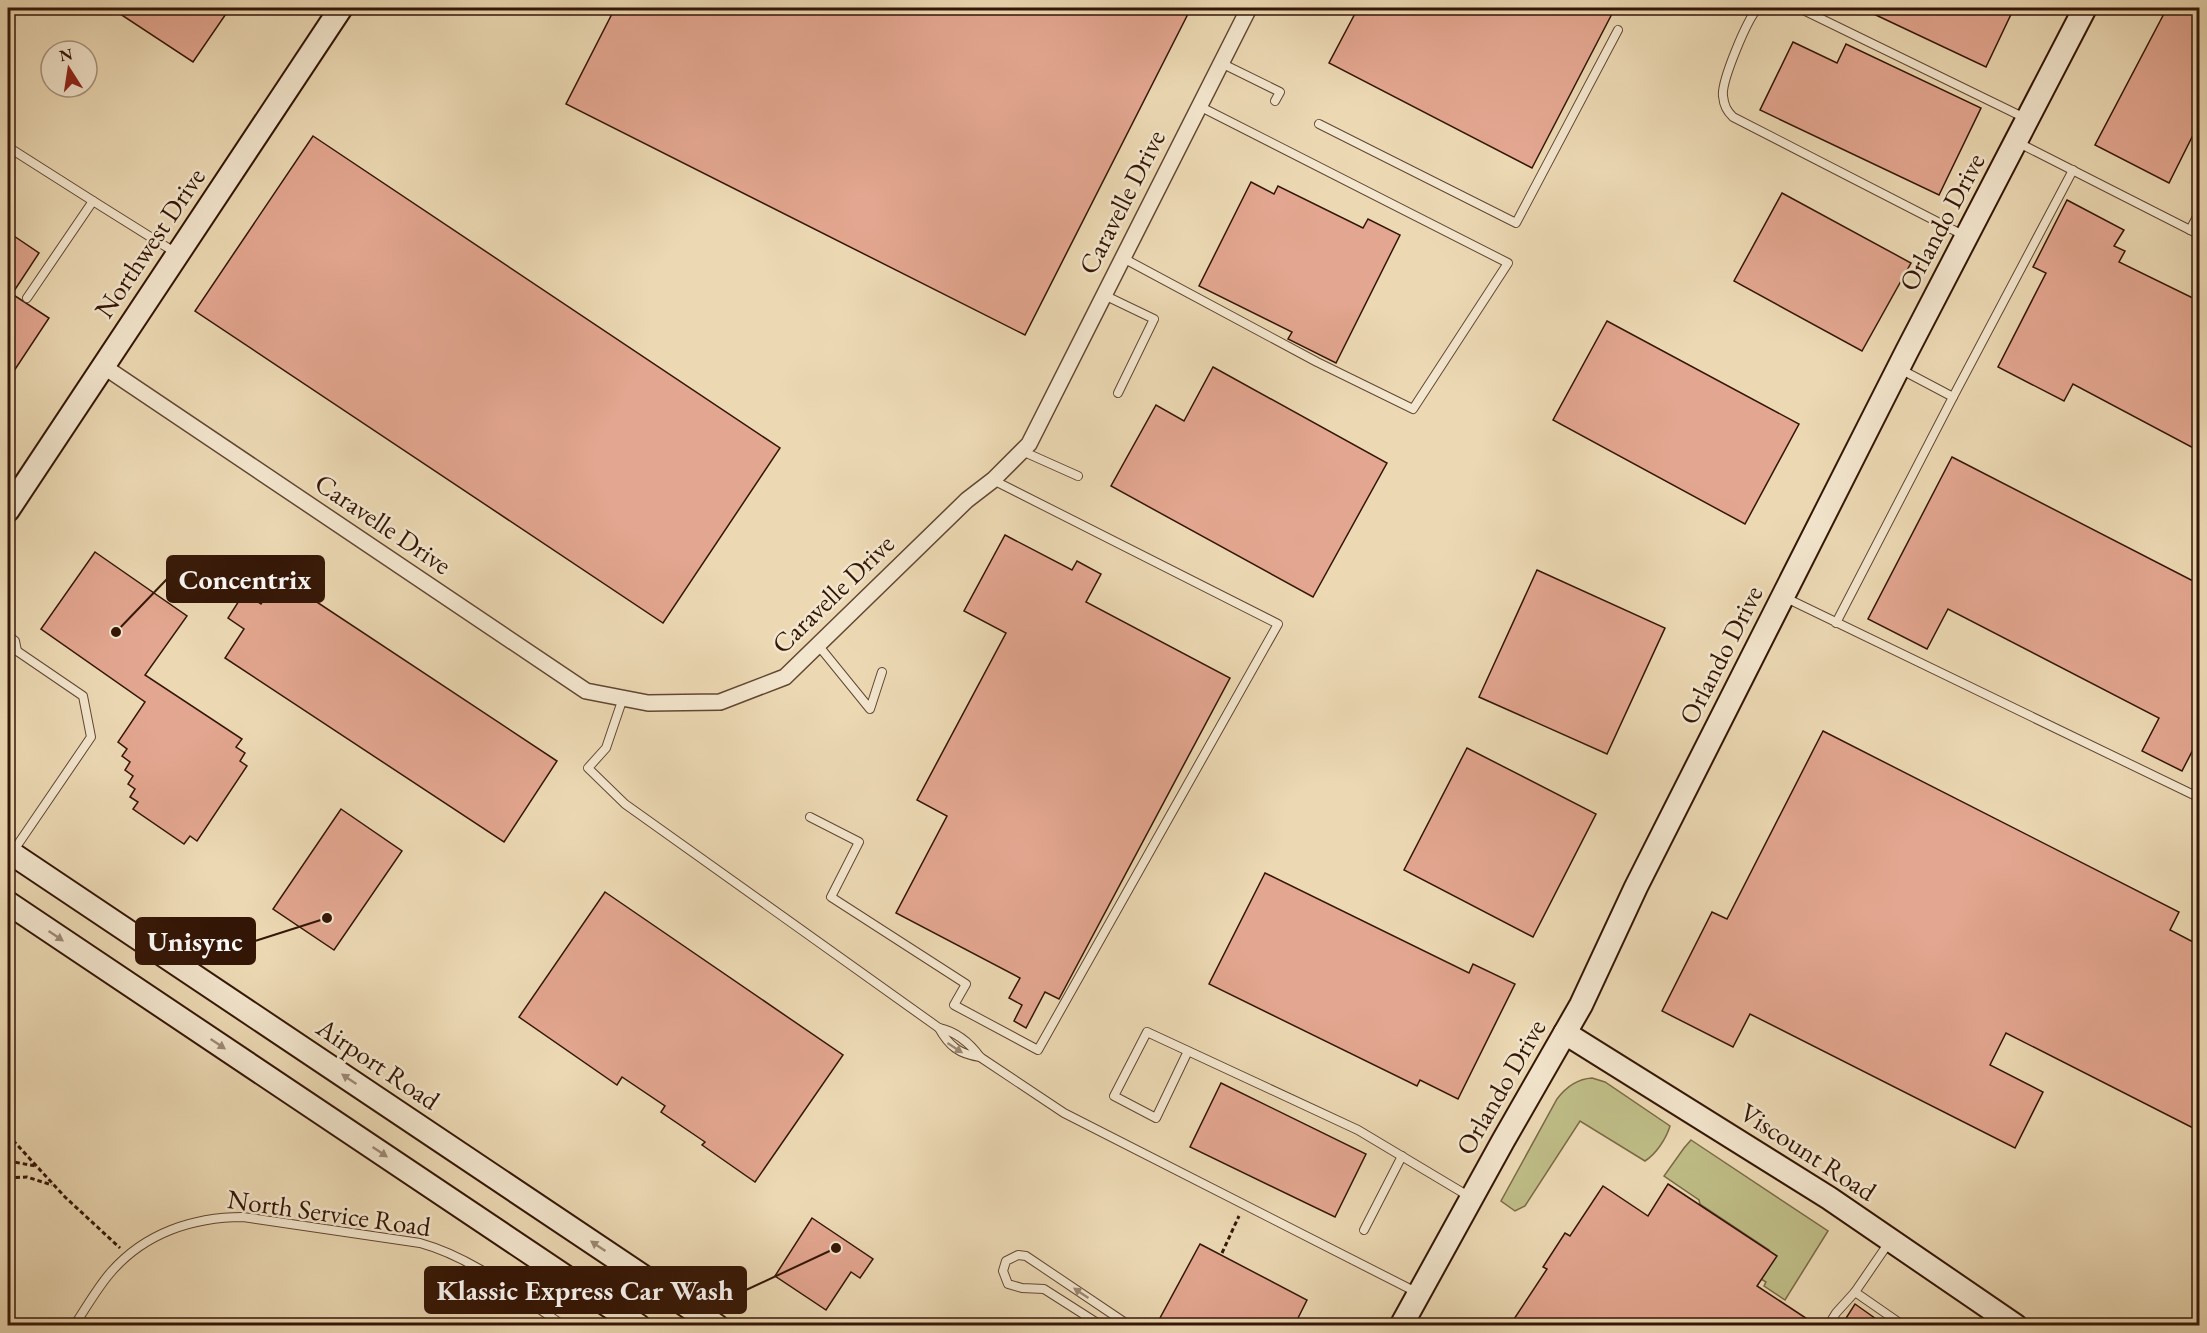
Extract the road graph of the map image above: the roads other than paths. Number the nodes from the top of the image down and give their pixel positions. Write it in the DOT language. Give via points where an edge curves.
graph roads {
  1 [pos="341,8"];
  2 [pos="1249,8"];
  3 [pos="1758,8"];
  4 [pos="1799,8"];
  5 [pos="2085,8"];
  6 [pos="1618,30"];
  7 [pos="1221,63"];
  8 [pos="1275,101"];
  9 [pos="1199,106"];
  10 [pos="2027,119"];
  11 [pos="1319,124"];
  12 [pos="2016,141"];
  13 [pos="8,147"];
  14 [pos="2073,170"];
  15 [pos="93,201"];
  16 [pos="2199,211"];
  17 [pos="2190,230"];
  18 [pos="2199,235"];
  19 [pos="1966,237"];
  20 [pos="177,254"];
  21 [pos="1123,258"];
  22 [pos="1104,295"];
  23 [pos="27,298"];
  24 [pos="103,366"];
  25 [pos="1898,368"];
  26 [pos="1118,393"];
  27 [pos="1953,397"];
  28 [pos="1022,451"];
  29 [pos="1078,476"];
  30 [pos="993,480"];
  31 [pos="8,510"];
  32 [pos="1783,597"];
  33 [pos="1836,623"];
  34 [pos="8,635"];
  35 [pos="818,645"];
  36 [pos="8,650"];
  37 [pos="17,651"];
  38 [pos="882,672"];
  39 [pos="623,698"];
  40 [pos="2199,798"];
  41 [pos="810,817"];
  42 [pos="10,853"];
  43 [pos="8,903"];
  44 [pos="1565,1033"];
  45 [pos="1188,1051"];
  46 [pos="1402,1156"];
  47 [pos="1472,1197"];
  48 [pos="1364,1230"];
  49 [pos="1891,1240"];
  50 [pos="1855,1292"];
  51 [pos="1419,1293"];
  52 [pos="74,1326"];
  53 [pos="564,1326"];
  54 [pos="639,1326"];
  55 [pos="717,1326"];
  56 [pos="1102,1326"];
  57 [pos="1130,1326"];
  58 [pos="1401,1326"];
  59 [pos="1828,1326"];
  60 [pos="1904,1326"];
  61 [pos="2016,1326"];
  1 -- 20 [label="street, Northwest Drive"];
  2 -- 7 [label="street, Caravelle Drive"];
  3 -- 19 [label="lane" via="1738,44 1722,94 1725,109 1733,117"];
  4 -- 10 [label="lane"];
  5 -- 10 [label="street, Orlando Drive"];
  6 -- 11 [label="lane" via="1516,223"];
  7 -- 8 [label="lane" via="1280,92"];
  7 -- 9 [label="street, Caravelle Drive"];
  9 -- 21 [label="street, Caravelle Drive"];
  9 -- 21 [label="lane" via="1508,263 1413,409"];
  10 -- 12 [label="street, Orlando Drive"];
  12 -- 14 [label="lane"];
  12 -- 19 [label="street, Orlando Drive"];
  13 -- 15 [label="lane"];
  14 -- 17 [label="lane"];
  14 -- 27 [label="lane"];
  15 -- 20 [label="lane"];
  15 -- 23 [label="lane"];
  16 -- 17 [label="lane"];
  17 -- 18 [label="lane"];
  19 -- 25 [label="street, Orlando Drive"];
  20 -- 24 [label="street, Northwest Drive"];
  21 -- 22 [label="street, Caravelle Drive"];
  22 -- 26 [label="lane" via="1154,319"];
  22 -- 28 [label="street, Caravelle Drive"];
  24 -- 31 [label="street, Northwest Drive"];
  24 -- 39 [label="street, Caravelle Drive" via="586,691"];
  25 -- 27 [label="lane"];
  25 -- 32 [label="street, Orlando Drive"];
  27 -- 33 [label="lane"];
  28 -- 29 [label="lane"];
  28 -- 30 [label="street, Caravelle Drive"];
  30 -- 35 [label="street, Caravelle Drive" via="967,500"];
  30 -- 41 [label="lane" via="1278,624 1038,1050 954,1005 966,984 831,897 859,842"];
  32 -- 33 [label="lane"];
  32 -- 44 [label="street, Orlando Drive"];
  33 -- 40 [label="lane"];
  34 -- 37 [label="lane" via="15,641"];
  35 -- 38 [label="lane" via="870,709"];
  35 -- 39 [label="street, Caravelle Drive" via="785,676 720,702 648,703"];
  36 -- 37 [label="lane"];
  37 -- 42 [label="lane" via="82,696 91,737"];
  39 -- 51 [label="lane" via="606,748 588,768 625,804 1064,1113"];
  55 -- 42 [label="street, Airport Road, one-way"];
  43 -- 54 [label="street, one-way"];
  44 -- 47 [label="street, Orlando Drive"];
  44 -- 49 [label="street, Viscount Road"];
  45 -- 45 [label="lane" via="1156,1119 1114,1096 1147,1032"];
  45 -- 46 [label="lane" via="1358,1130"];
  46 -- 47 [label="lane"];
  46 -- 48 [label="lane"];
  47 -- 51 [label="street, Orlando Drive"];
  49 -- 50 [label="lane"];
  49 -- 61 [label="street, Viscount Road"];
  50 -- 59 [label="lane"];
  50 -- 60 [label="lane"];
  51 -- 58 [label="street, Orlando Drive"];
  52 -- 53 [label="lane, North Service Road" via="110,1272 150,1239 174,1228 218,1217 243,1217 440,1249 463,1259"];
  57 -- 56 [label="lane, one-way" via="1026,1256 1006,1261 1003,1271 1008,1284 1044,1288"];
}
